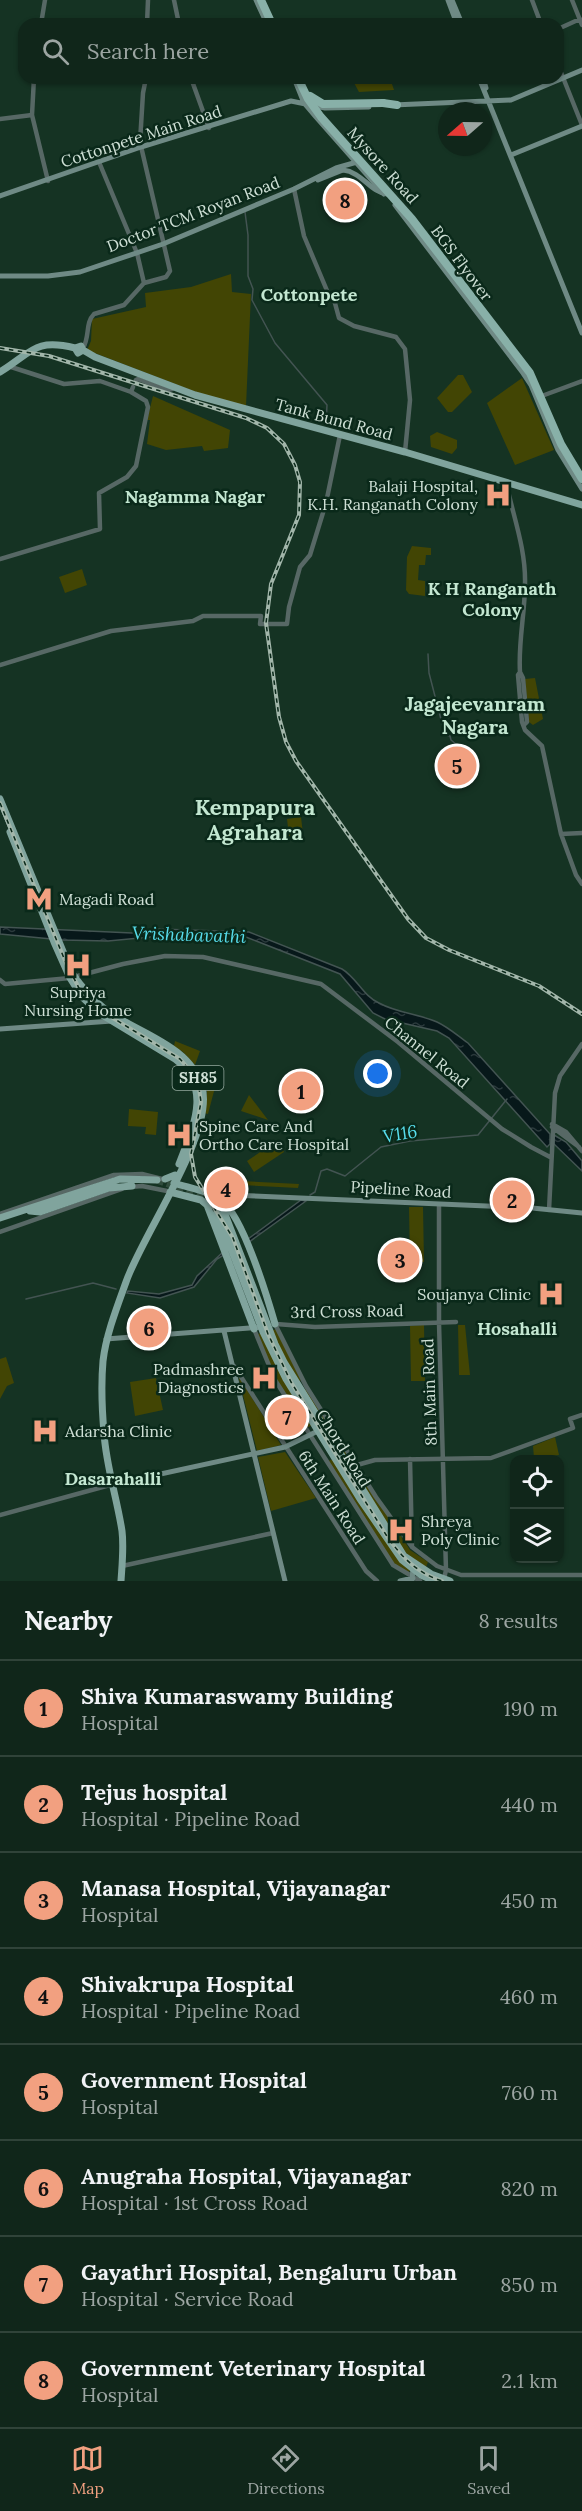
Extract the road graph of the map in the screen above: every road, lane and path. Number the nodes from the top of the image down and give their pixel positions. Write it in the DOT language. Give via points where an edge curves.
graph roads {
  1 [pos="45,0"];
  2 [pos="148,0"];
  3 [pos="174,0"];
  4 [pos="259,0"];
  5 [pos="450,0"];
  6 [pos="532,0"];
  7 [pos="572,0"];
  8 [pos="42,18"];
  9 [pos="147,18"];
  10 [pos="178,18"];
  11 [pos="267,18"];
  12 [pos="458,18"];
  13 [pos="540,18"];
  14 [pos="581,21"];
  15 [pos="564,27"];
  16 [pos="582,70"];
  17 [pos="564,78"];
  18 [pos="564,81"];
  19 [pos="34,84"];
  20 [pos="145,84"];
  21 [pos="193,84"];
  22 [pos="299,84"];
  23 [pos="299,84"];
  24 [pos="300,84"];
  25 [pos="483,84"];
  26 [pos="549,84"];
  27 [pos="302,92"];
  28 [pos="511,100"];
  29 [pos="291,101"];
  30 [pos="489,101"];
  31 [pos="304,103"];
  32 [pos="313,104"];
  33 [pos="397,105"];
  34 [pos="325,108"];
  35 [pos="493,110"];
  36 [pos="317,114"];
  37 [pos="32,115"];
  38 [pos="0,119"];
  39 [pos="582,126"];
  40 [pos="209,128"];
  41 [pos="141,147"];
  42 [pos="511,155"];
  43 [pos="358,161"];
  44 [pos="99,162"];
  45 [pos="48,180"];
  46 [pos="305,184"];
  47 [pos="294,189"];
  48 [pos="384,192"];
  49 [pos="0,196"];
  50 [pos="163,244"];
  51 [pos="137,253"];
  52 [pos="0,276"];
  53 [pos="144,283"];
  54 [pos="582,333"];
  55 [pos="79,348"];
  56 [pos="8,366"];
  57 [pos="0,371"];
  58 [pos="136,380"];
  59 [pos="582,381"];
  60 [pos="172,389"];
  61 [pos="540,397"];
  62 [pos="339,437"];
  63 [pos="405,452"];
  64 [pos="582,479"];
  65 [pos="506,484"];
  66 [pos="582,489"];
  67 [pos="582,507"];
  68 [pos="0,559"];
  69 [pos="0,665"];
  70 [pos="0,799"];
  71 [pos="0,807"];
  72 [pos="582,833"];
  73 [pos="561,834"];
  74 [pos="582,884"];
  75 [pos="50,926"];
  76 [pos="72,978"];
  77 [pos="0,980"];
  78 [pos="111,1017"];
  79 [pos="0,1027"];
  80 [pos="582,1044"];
  81 [pos="552,1127"];
  82 [pos="580,1149"];
  83 [pos="550,1157"];
  84 [pos="168,1180"];
  85 [pos="132,1186"];
  86 [pos="169,1192"];
  87 [pos="230,1195"];
  88 [pos="220,1198"];
  89 [pos="439,1204"];
  90 [pos="29,1208"];
  91 [pos="222,1208"];
  92 [pos="549,1210"];
  93 [pos="582,1213"];
  94 [pos="0,1217"];
  95 [pos="0,1232"];
  96 [pos="234,1245"];
  97 [pos="456,1322"];
  98 [pos="439,1323"];
  99 [pos="265,1327"];
  100 [pos="224,1331"];
  101 [pos="107,1339"];
  102 [pos="232,1363"];
  103 [pos="582,1415"];
  104 [pos="321,1429"];
  105 [pos="309,1434"];
  106 [pos="285,1447"];
  107 [pos="254,1454"];
  108 [pos="410,1459"];
  109 [pos="443,1459"];
  110 [pos="359,1468"];
  111 [pos="355,1478"];
  112 [pos="111,1485"];
  113 [pos="0,1515"];
  114 [pos="273,1533"];
  115 [pos="412,1547"];
  116 [pos="122,1566"];
  117 [pos="414,1566"];
  118 [pos="446,1570"];
  119 [pos="582,1575"];
  120 [pos="412,1580"];
  121 [pos="447,1580"];
  122 [pos="119,1581"];
  123 [pos="285,1581"];
  124 [pos="377,1581"];
  125 [pos="400,1581"];
  126 [pos="420,1581"];
  127 [pos="434,1581"];
  1 -- 8 [label="street"];
  2 -- 9 [label="street"];
  3 -- 10 [label="street"];
  4 -- 11 [label="highway"];
  5 -- 12 [label="main road"];
  6 -- 13 [label="street"];
  7 -- 14 [label="street"];
  14 -- 15 [label="street"];
  16 -- 17 [label="main road"];
  18 -- 39 [label="street"];
  19 -- 37 [label="street"];
  20 -- 41 [label="street"];
  21 -- 40 [label="street"];
  22 -- 27 [label="highway, BGS Flyover, bridge"];
  23 -- 48 [label="highway, BGS Flyover, bridge" via="319,118"];
  24 -- 32 [label="main road"];
  25 -- 30 [label="main road"];
  26 -- 28 [label="main road"];
  27 -- 29 [label="main road, Cottonpete Main Road"];
  27 -- 31 [label="main road"];
  27 -- 33 [label="highway, bridge" via="323,104"];
  27 -- 64 [label="highway, BGS Flyover, bridge" via="412,219 530,373 561,444"];
  28 -- 30 [label="main road, Cottonpete Main Road"];
  28 -- 35 [label="main road"];
  29 -- 31 [label="main road, Cottonpete Main Road"];
  29 -- 40 [label="main road, Cottonpete Main Road"];
  30 -- 33 [label="main road, Cottonpete Main Road"];
  30 -- 35 [label="main road"];
  31 -- 32 [label="main road, Cottonpete Main Road"];
  31 -- 36 [label="main road"];
  32 -- 34 [label="main road, Cottonpete Main Road"];
  32 -- 36 [label="main road"];
  33 -- 34 [label="main road, Cottonpete Main Road"];
  34 -- 36 [label="main road"];
  35 -- 42 [label="main road"];
  36 -- 43 [label="main road"];
  37 -- 38 [label="street"];
  37 -- 45 [label="street"];
  39 -- 42 [label="main road"];
  40 -- 41 [label="main road, Cottonpete Main Road"];
  41 -- 44 [label="main road, Cottonpete Main Road"];
  41 -- 50 [label="street"];
  42 -- 54 [label="main road"];
  43 -- 46 [label="main road, Doctor TCM Royan Road"];
  43 -- 48 [label="main road, Mysore Road"];
  43 -- 61 [label="main road, Mysore Road" via="437,249 528,368"];
  44 -- 45 [label="main road, Cottonpete Main Road"];
  44 -- 51 [label="street"];
  45 -- 49 [label="main road, Cottonpete Main Road"];
  46 -- 47 [label="main road, Doctor TCM Royan Road"];
  46 -- 48 [label="main road, BGS Flyover, bridge" via="348,170 380,194"];
  47 -- 50 [label="main road, Doctor TCM Royan Road"];
  47 -- 63 [label="street" via="304,236 327,293 333,296 339,318 396,337 405,348 410,400"];
  48 -- 61 [label="main road, Mysore Road"];
  48 -- 64 [label="highway, BGS Flyover, bridge" via="529,376 559,446"];
  50 -- 51 [label="main road, Doctor TCM Royan Road"];
  50 -- 53 [label="street" via="170,271"];
  51 -- 52 [label="main road, Doctor TCM Royan Road" via="80,272"];
  51 -- 53 [label="street"];
  53 -- 55 [label="street" via="124,305 94,314"];
  55 -- 56 [label="main road, Tank Bund Road" via="38,346"];
  55 -- 57 [label="main road, Tank Bund Road" via="38,344"];
  55 -- 60 [label="main road, Tank Bund Road" via="92,359"];
  55 -- 62 [label="main road, Tank Bund Road" via="195,394"];
  56 -- 57 [label="main road, Tank Bund Road"];
  56 -- 68 [label="street" via="64,384 100,381 132,389 148,407 136,466 127,477 99,493 100,529"];
  58 -- 60 [label="street"];
  59 -- 61 [label="street"];
  60 -- 62 [label="main road, Tank Bund Road" via="273,422"];
  61 -- 64 [label="main road, Mysore Road"];
  61 -- 66 [label="main road, Mysore Road" via="558,450"];
  62 -- 63 [label="main road, Tank Bund Road"];
  62 -- 65 [label="main road"];
  62 -- 69 [label="street" via="326,503 310,555 300,567 287,624 260,624 261,616 203,616 193,621 111,631"];
  63 -- 65 [label="main road, Tank Bund Road"];
  65 -- 67 [label="main road, Tank Bund Road"];
  65 -- 73 [label="street" via="525,576 519,648 525,730 542,746"];
  70 -- 75 [label="main road, SH85"];
  71 -- 75 [label="main road, SH85"];
  72 -- 73 [label="street"];
  73 -- 74 [label="street"];
  75 -- 76 [label="main road, SH85"];
  76 -- 77 [label="street, Channel Road" via="10,984"];
  76 -- 78 [label="main road, SH85" via="82,997"];
  76 -- 83 [label="street, Channel Road" via="165,956 203,957 326,987 490,1119"];
  78 -- 79 [label="main road"];
  78 -- 84 [label="main road, SH85" via="175,1059 194,1079 196,1113 188,1142"];
  80 -- 81 [label="street" via="557,1084"];
  81 -- 82 [label="street" via="566,1132"];
  81 -- 83 [label="street"];
  83 -- 92 [label="street"];
  84 -- 86 [label="main road, SH85"];
  84 -- 88 [label="main road"];
  84 -- 90 [label="main road" via="120,1182"];
  85 -- 86 [label="street"];
  85 -- 90 [label="main road" via="109,1188 40,1212"];
  85 -- 95 [label="street"];
  86 -- 96 [label="main road" via="201,1200"];
  86 -- 101 [label="main road, SH85" via="134,1253"];
  87 -- 88 [label="main road, Pipeline Road"];
  87 -- 89 [label="main road, Pipeline Road"];
  87 -- 91 [label="main road"];
  88 -- 91 [label="main road"];
  89 -- 92 [label="main road, Pipeline Road"];
  89 -- 98 [label="street, 8th Main Road"];
  90 -- 94 [label="main road"];
  90 -- 94 [label="main road"];
  91 -- 96 [label="main road"];
  91 -- 96 [label="main road"];
  92 -- 93 [label="main road, Pipeline Road"];
  96 -- 99 [label="main road, Chord Road"];
  96 -- 99 [label="main road"];
  96 -- 99 [label="main road, Chord Road" via="245,1264"];
  97 -- 98 [label="street, 3rd Cross Road"];
  98 -- 99 [label="street, 3rd Cross Road"];
  98 -- 109 [label="street, 8th Main Road"];
  99 -- 100 [label="main road"];
  99 -- 104 [label="main road, Chord Road" via="286,1379"];
  99 -- 105 [label="street" via="275,1380"];
  99 -- 110 [label="street"];
  100 -- 101 [label="main road"];
  100 -- 102 [label="main road"];
  101 -- 112 [label="main road, SH85" via="103,1405"];
  102 -- 106 [label="street, 6th Main Road"];
  102 -- 107 [label="main road"];
  103 -- 109 [label="street" via="570,1419 573,1428 498,1455"];
  104 -- 105 [label="main road"];
  104 -- 111 [label="main road, Chord Road"];
  104 -- 117 [label="main road, Chord Road" via="391,1544 402,1560"];
  105 -- 106 [label="main road"];
  105 -- 120 [label="street" via="393,1565"];
  106 -- 107 [label="main road"];
  106 -- 124 [label="street, 6th Main Road" via="366,1571"];
  107 -- 112 [label="main road"];
  107 -- 114 [label="main road"];
  108 -- 109 [label="street"];
  108 -- 110 [label="street" via="375,1460"];
  108 -- 115 [label="street"];
  109 -- 118 [label="street, 8th Main Road"];
  110 -- 111 [label="main road"];
  110 -- 115 [label="street"];
  111 -- 117 [label="main road, Chord Road"];
  112 -- 113 [label="street"];
  112 -- 116 [label="main road, SH85" via="122,1532"];
  112 -- 122 [label="main road, SH85" via="118,1531"];
  114 -- 116 [label="street"];
  114 -- 123 [label="main road"];
  115 -- 118 [label="street"];
  116 -- 122 [label="main road, SH85"];
  117 -- 120 [label="main road"];
  117 -- 121 [label="main road, Chord Road"];
  117 -- 127 [label="main road, Chord Road"];
  118 -- 119 [label="street" via="477,1576"];
  118 -- 121 [label="street, 8th Main Road"];
  120 -- 125 [label="main road"];
  120 -- 126 [label="street"];
}
